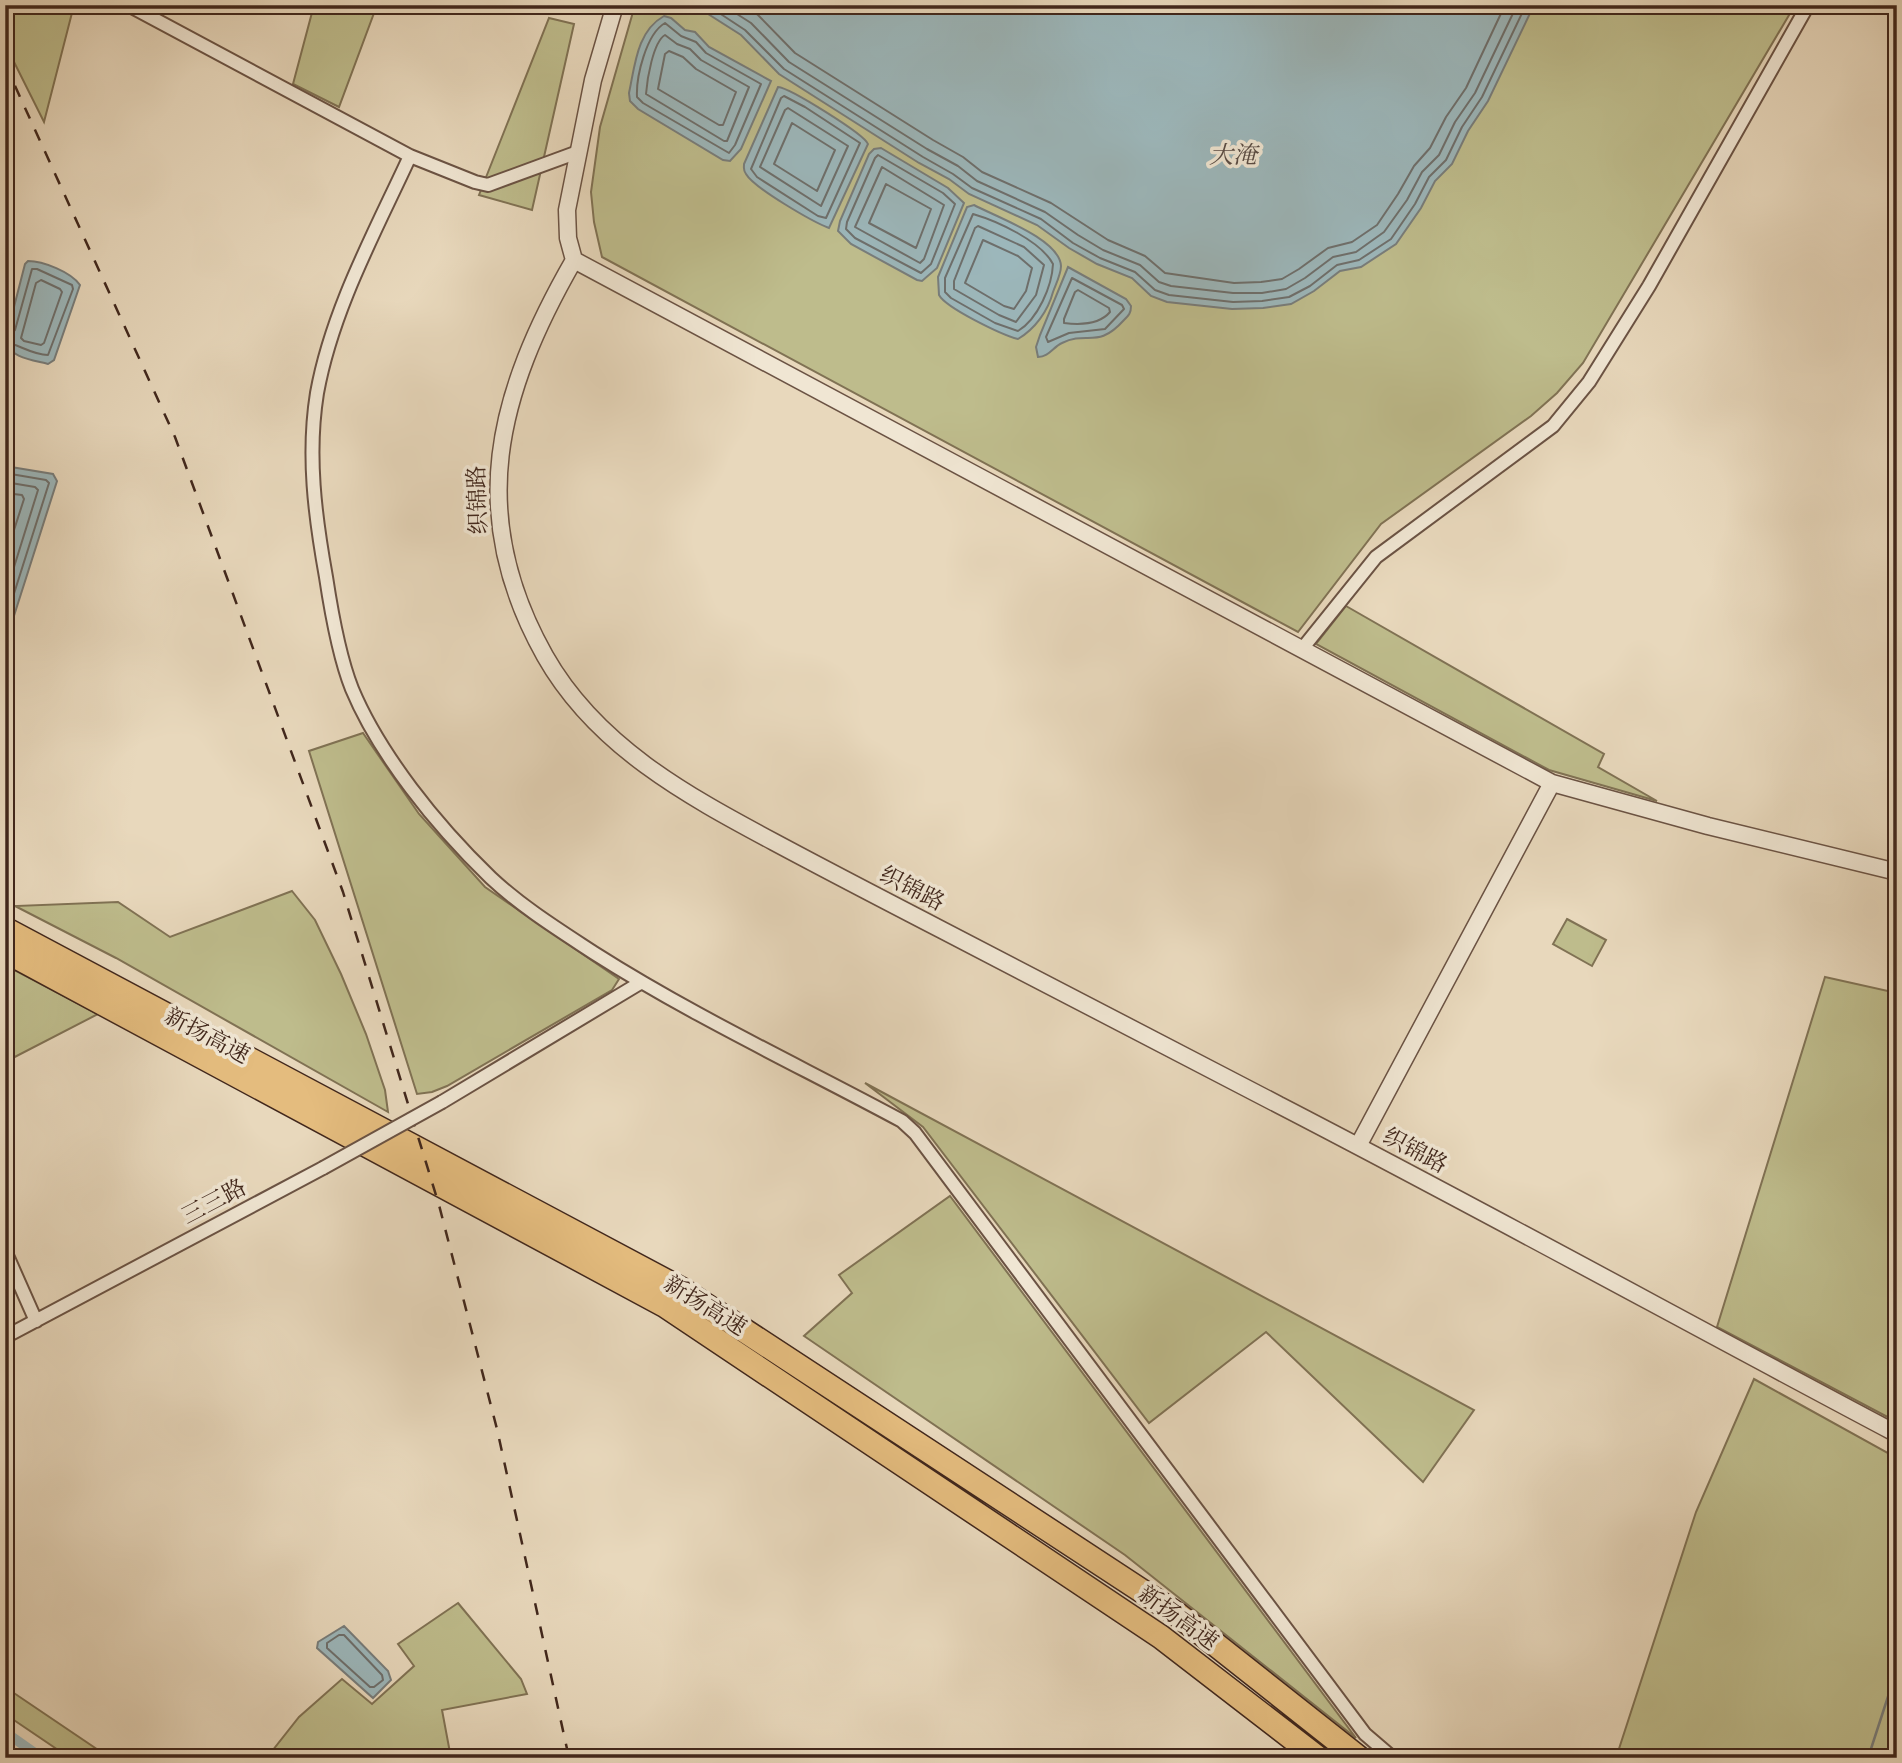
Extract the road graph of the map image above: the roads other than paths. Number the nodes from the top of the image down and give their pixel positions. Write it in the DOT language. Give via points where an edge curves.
graph roads {
  1 [pos="128,5"];
  2 [pos="615,5"];
  3 [pos="1808,5"];
  4 [pos="578,152"];
  5 [pos="410,156"];
  6 [pos="574,260"];
  7 [pos="1302,649"];
  8 [pos="1552,783"];
  9 [pos="1897,872"];
  10 [pos="5,929"];
  11 [pos="5,951"];
  12 [pos="640,983"];
  13 [pos="1358,1146"];
  14 [pos="5,1251"];
  15 [pos="36,1321"];
  16 [pos="5,1337"];
  17 [pos="1897,1434"];
  18 [pos="1318,1758"];
  19 [pos="1359,1758"];
  20 [pos="1394,1758"];
  1 -- 5 [label="street"];
  2 -- 4 [label="street"];
  3 -- 7 [label="street" via="1649,286 1589,382 1553,426 1376,557"];
  4 -- 5 [label="street" via="488,185"];
  4 -- 6 [label="street" via="567,210"];
  5 -- 12 [label="street" via="351,285 317,394 314,506 329,598 351,686 386,754 435,820 493,880 550,925"];
  6 -- 7 [label="street"];
  6 -- 13 [label="street, 织锦路" via="551,300 514,389 500,451 497,496 503,551 519,601 546,658 579,705 628,753 716,811"];
  7 -- 8 [label="street"];
  8 -- 9 [label="street"];
  8 -- 13 [label="street"];
  10 -- 19 [label="highway, 新扬高速" via="681,1289 1177,1614"];
  11 -- 18 [label="highway, 新扬高速" via="664,1305 1161,1637"];
  12 -- 15 [label="street, 三三路, bridge" via="442,1102"];
  12 -- 20 [label="street" via="902,1121 915,1133 1365,1734"];
  13 -- 17 [label="street, 织锦路"];
  14 -- 15 [label="street"];
  15 -- 16 [label="street, 三三路"];
}
